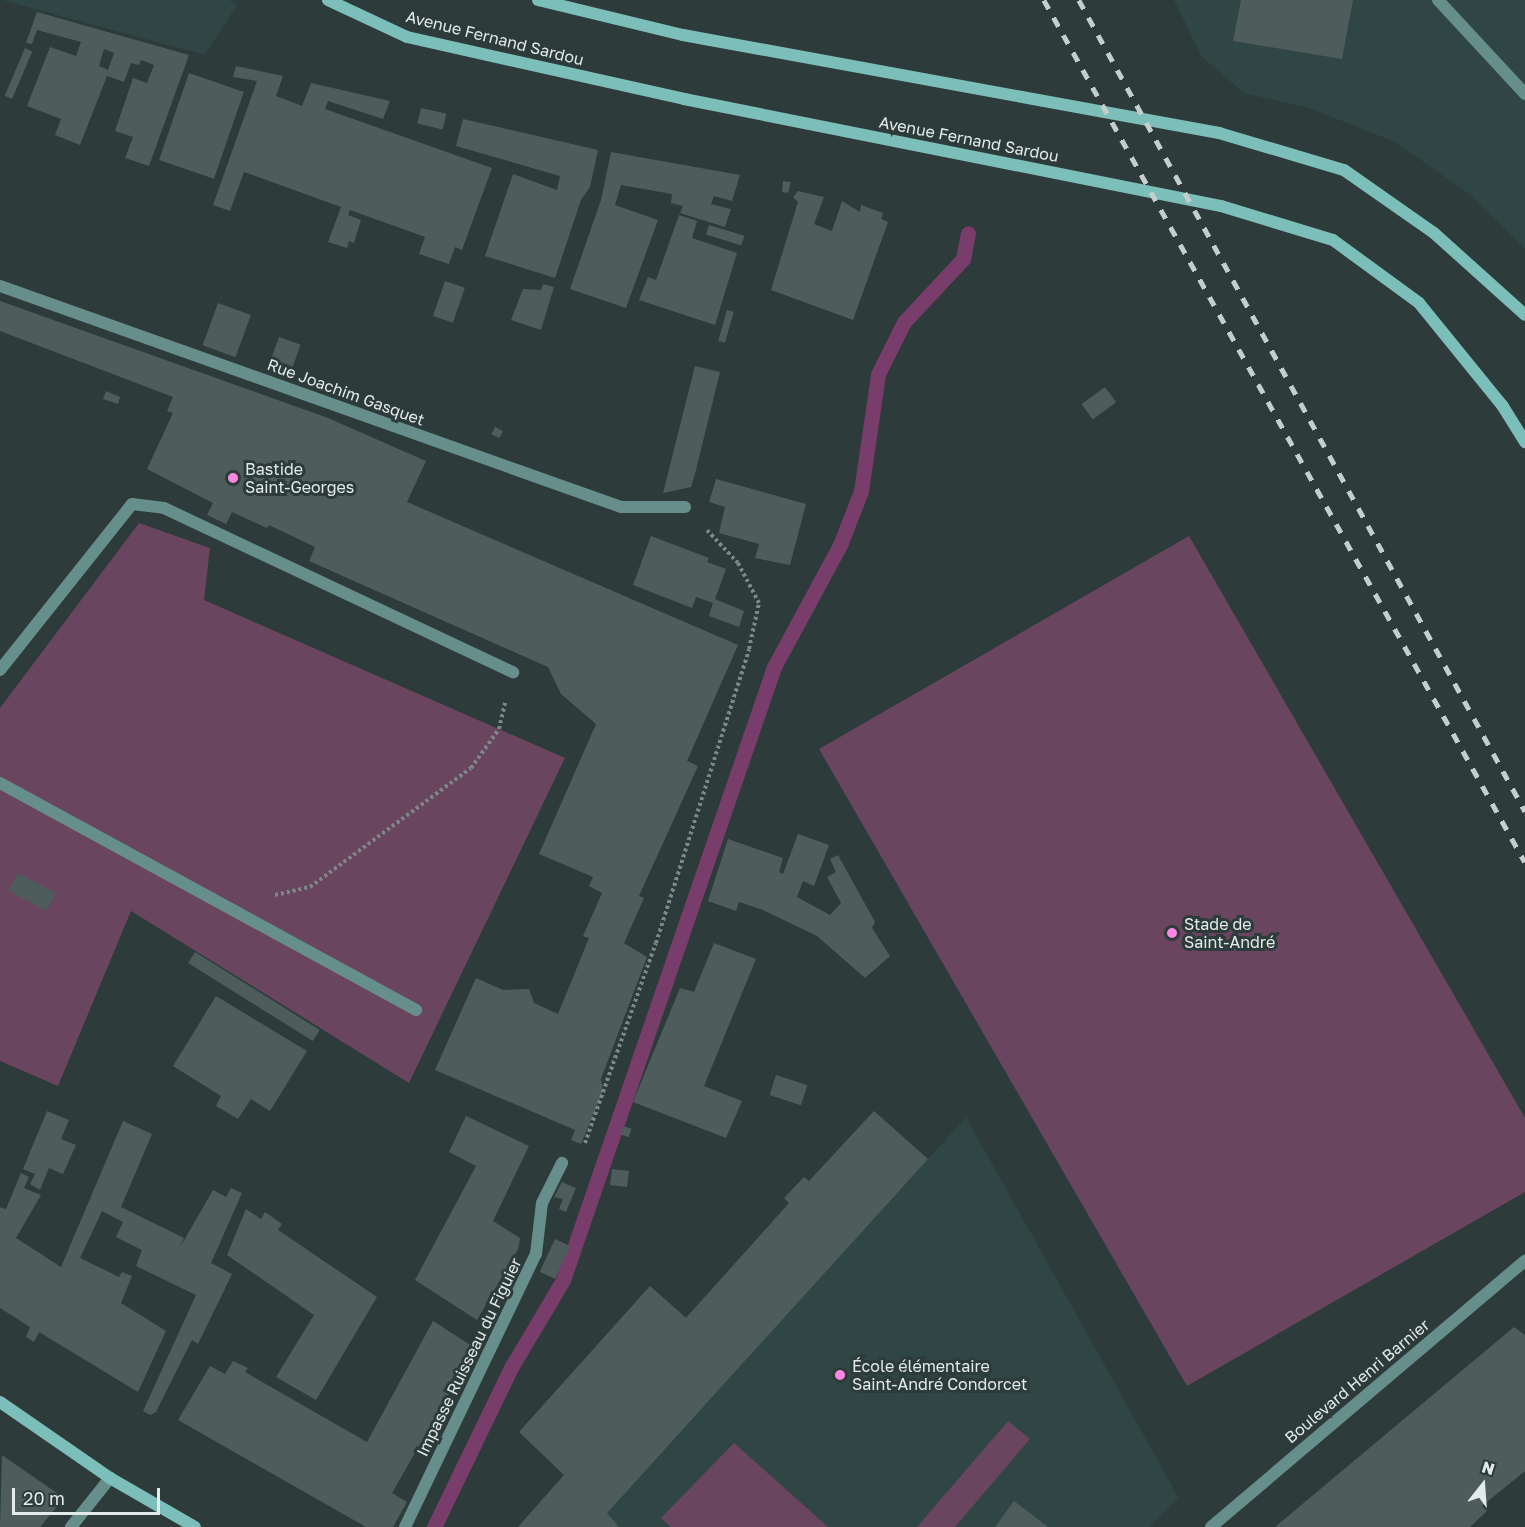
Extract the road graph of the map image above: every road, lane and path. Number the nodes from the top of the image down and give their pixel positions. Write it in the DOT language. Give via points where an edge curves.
graph roads {
  1 [pos="328,0"];
  2 [pos="538,0"];
  3 [pos="1438,0"];
  4 [pos="1525,94"];
  5 [pos="0,286"];
  6 [pos="1525,315"];
  7 [pos="1525,442"];
  8 [pos="685,507"];
  9 [pos="0,669"];
  10 [pos="513,672"];
  11 [pos="0,783"];
  12 [pos="231,906"];
  13 [pos="416,1010"];
  14 [pos="562,1163"];
  15 [pos="1525,1261"];
  16 [pos="0,1402"];
  17 [pos="110,1478"];
  18 [pos="70,1527"];
  19 [pos="195,1527"];
  20 [pos="405,1527"];
  21 [pos="1211,1527"];
  1 -- 7 [label="main road, Avenue Fernand Sardou" via="407,36 684,99 1221,206 1333,240 1419,303 1502,405"];
  2 -- 6 [label="main road" via="683,35 1219,133 1344,170 1434,233"];
  3 -- 4 [label="street"];
  5 -- 8 [label="street, Rue Joachim Gasquet" via="621,507"];
  8 -- 14 [label="path" via="738,562 759,603 750,649 656,943 581,1156"];
  9 -- 10 [label="street" via="132,504 164,508"];
  10 -- 12 [label="path" via="499,729 471,768 310,887"];
  11 -- 12 [label="street"];
  12 -- 13 [label="street"];
  14 -- 20 [label="street, Impasse Ruisseau du Figuier" via="542,1203 536,1254"];
  15 -- 21 [label="street, Boulevard Henri Barnier"];
  16 -- 17 [label="main road"];
  17 -- 18 [label="street"];
  17 -- 19 [label="main road"];
}
